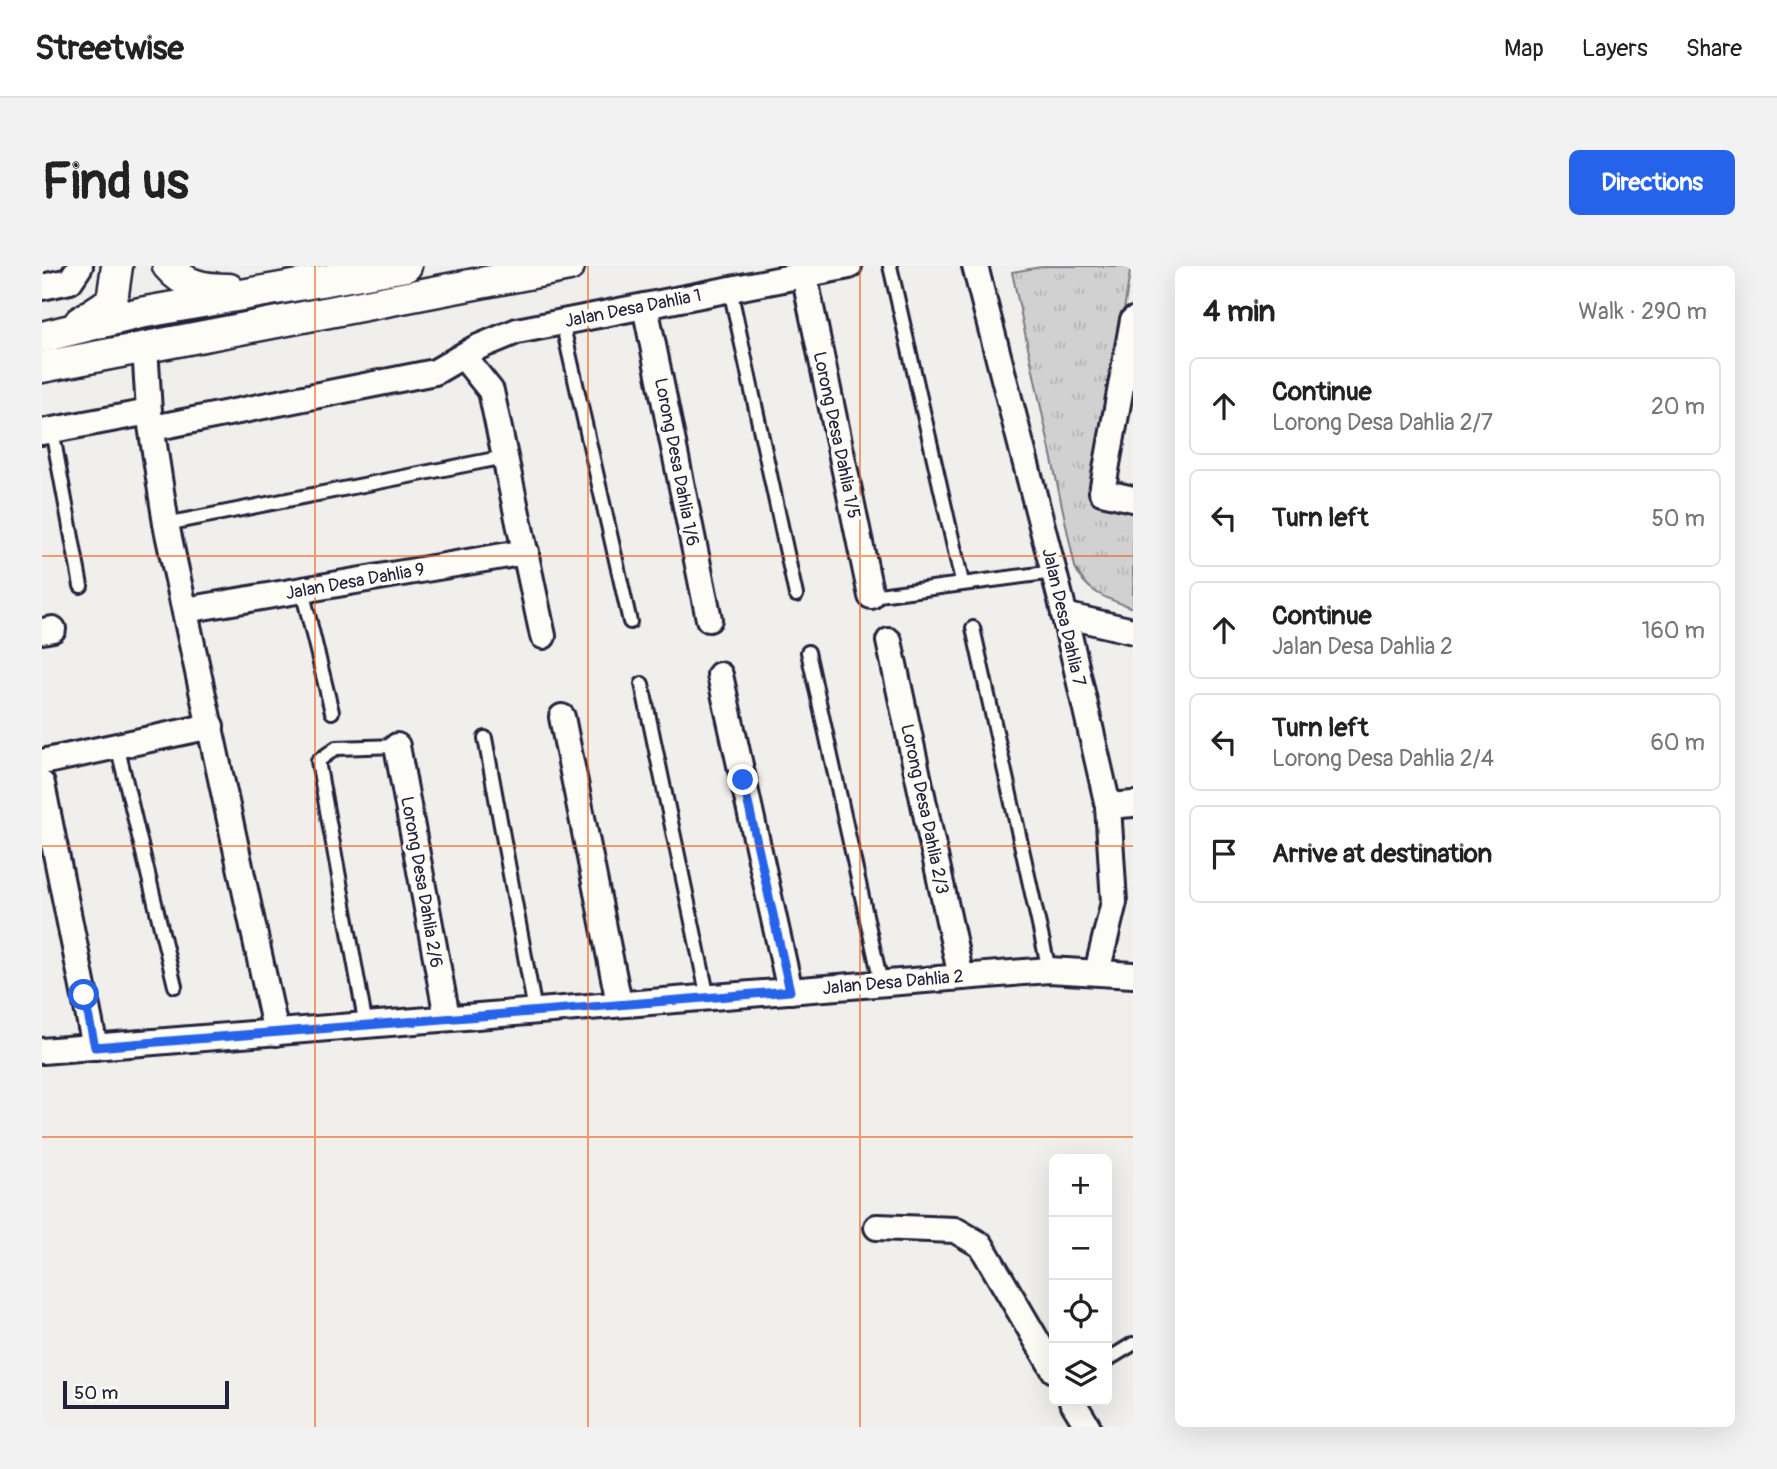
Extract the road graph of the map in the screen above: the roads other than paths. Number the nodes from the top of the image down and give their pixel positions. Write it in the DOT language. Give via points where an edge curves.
graph roads {
  1 [pos="80,266"];
  2 [pos="117,266"];
  3 [pos="131,266"];
  4 [pos="168,266"];
  5 [pos="406,266"];
  6 [pos="569,266"];
  7 [pos="849,266"];
  8 [pos="890,266"];
  9 [pos="975,266"];
  10 [pos="804,274"];
  11 [pos="42,288"];
  12 [pos="286,288"];
  13 [pos="730,289"];
  14 [pos="645,306"];
  15 [pos="140,313"];
  16 [pos="1133,320"];
  17 [pos="562,322"];
  18 [pos="52,335"];
  19 [pos="145,346"];
  20 [pos="463,356"];
  21 [pos="42,368"];
  22 [pos="151,420"];
  23 [pos="47,431"];
  24 [pos="505,457"];
  25 [pos="1133,499"];
  26 [pos="166,524"];
  27 [pos="526,552"];
  28 [pos="1054,572"];
  29 [pos="962,582"];
  30 [pos="81,586"];
  31 [pos="302,590"];
  32 [pos="796,595"];
  33 [pos="871,596"];
  34 [pos="185,610"];
  35 [pos="1064,615"];
  36 [pos="709,619"];
  37 [pos="630,622"];
  38 [pos="973,628"];
  39 [pos="1133,632"];
  40 [pos="543,636"];
  41 [pos="889,641"];
  42 [pos="808,652"];
  43 [pos="720,675"];
  44 [pos="642,684"];
  45 [pos="332,712"];
  46 [pos="562,717"];
  47 [pos="211,726"];
  48 [pos="485,738"];
  49 [pos="117,745"];
  50 [pos="397,746"];
  51 [pos="42,762"];
  52 [pos="42,784"];
  53 [pos="1133,804"];
  54 [pos="1108,806"];
  55 [pos="1049,970"];
  56 [pos="1097,972"];
  57 [pos="1133,975"];
  58 [pos="961,977"];
  59 [pos="881,983"];
  60 [pos="175,986"];
  61 [pos="790,991"];
  62 [pos="708,998"];
  63 [pos="619,1003"];
  64 [pos="535,1011"];
  65 [pos="447,1017"];
  66 [pos="366,1026"];
  67 [pos="276,1033"];
  68 [pos="95,1047"];
  69 [pos="42,1051"];
  70 [pos="877,1227"];
  71 [pos="1133,1344"];
  72 [pos="1112,1357"];
  73 [pos="1049,1361"];
  74 [pos="1075,1406"];
  75 [pos="1088,1427"];
  1 -- 11 [label="street" via="70,281"];
  2 -- 18 [label="street" via="112,301"];
  3 -- 15 [label="street"];
  4 -- 12 [label="street" via="177,278 203,289"];
  5 -- 12 [label="street"];
  6 -- 19 [label="street"];
  7 -- 10 [label="street, Jalan Desa Dahlia 1"];
  8 -- 29 [label="lane"];
  9 -- 28 [label="street, Jalan Desa Dahlia 7"];
  10 -- 13 [label="street, Jalan Desa Dahlia 1"];
  10 -- 33 [label="street, Lorong Desa Dahlia 1/5"];
  12 -- 15 [label="street"];
  13 -- 14 [label="street, Jalan Desa Dahlia 1"];
  13 -- 32 [label="lane"];
  14 -- 17 [label="street, Jalan Desa Dahlia 1"];
  14 -- 36 [label="street, Lorong Desa Dahlia 1/6"];
  15 -- 18 [label="street"];
  15 -- 19 [label="street"];
  16 -- 25 [label="street" via="1102,492"];
  17 -- 20 [label="street, Jalan Desa Dahlia 1" via="517,331"];
  17 -- 37 [label="lane"];
  19 -- 21 [label="street"];
  19 -- 22 [label="street"];
  20 -- 22 [label="street, Jalan Desa Dahlia 1" via="435,372"];
  20 -- 24 [label="street" via="491,391"];
  22 -- 23 [label="street"];
  22 -- 26 [label="street"];
  23 -- 30 [label="lane"];
  24 -- 26 [label="lane"];
  24 -- 27 [label="street"];
  26 -- 34 [label="street"];
  27 -- 31 [label="street, Jalan Desa Dahlia 9"];
  27 -- 40 [label="street"];
  28 -- 29 [label="lane"];
  28 -- 35 [label="street, Jalan Desa Dahlia 7"];
  29 -- 33 [label="lane"];
  31 -- 34 [label="street, Jalan Desa Dahlia 9"];
  31 -- 45 [label="lane"];
  34 -- 47 [label="street"];
  35 -- 39 [label="street"];
  35 -- 54 [label="street, Jalan Desa Dahlia 7"];
  38 -- 55 [label="lane"];
  41 -- 58 [label="street, Lorong Desa Dahlia 2/3"];
  42 -- 59 [label="lane"];
  43 -- 61 [label="street"];
  44 -- 62 [label="lane"];
  46 -- 63 [label="street"];
  47 -- 49 [label="street"];
  47 -- 67 [label="street"];
  48 -- 64 [label="lane"];
  49 -- 51 [label="street"];
  49 -- 60 [label="lane"];
  50 -- 65 [label="street, Lorong Desa Dahlia 2/6"];
  50 -- 66 [label="lane" via="336,748 318,761"];
  52 -- 68 [label="street"];
  53 -- 54 [label="street"];
  54 -- 56 [label="street, Jalan Desa Dahlia 7" via="1114,902"];
  55 -- 56 [label="street, Jalan Desa Dahlia 2"];
  55 -- 58 [label="street, Jalan Desa Dahlia 2"];
  56 -- 57 [label="street, Jalan Desa Dahlia 2"];
  58 -- 59 [label="street, Jalan Desa Dahlia 2"];
  59 -- 61 [label="street, Jalan Desa Dahlia 2"];
  61 -- 62 [label="street, Jalan Desa Dahlia 2"];
  62 -- 63 [label="street, Jalan Desa Dahlia 2"];
  63 -- 64 [label="street, Jalan Desa Dahlia 2"];
  64 -- 65 [label="street, Jalan Desa Dahlia 2"];
  65 -- 66 [label="street, Jalan Desa Dahlia 2"];
  66 -- 67 [label="street, Jalan Desa Dahlia 2"];
  67 -- 68 [label="street, Jalan Desa Dahlia 2"];
  68 -- 69 [label="street, Jalan Desa Dahlia 2"];
  70 -- 73 [label="street" via="955,1230 981,1245"];
  71 -- 72 [label="lane"];
  74 -- 75 [label="street"];
}
